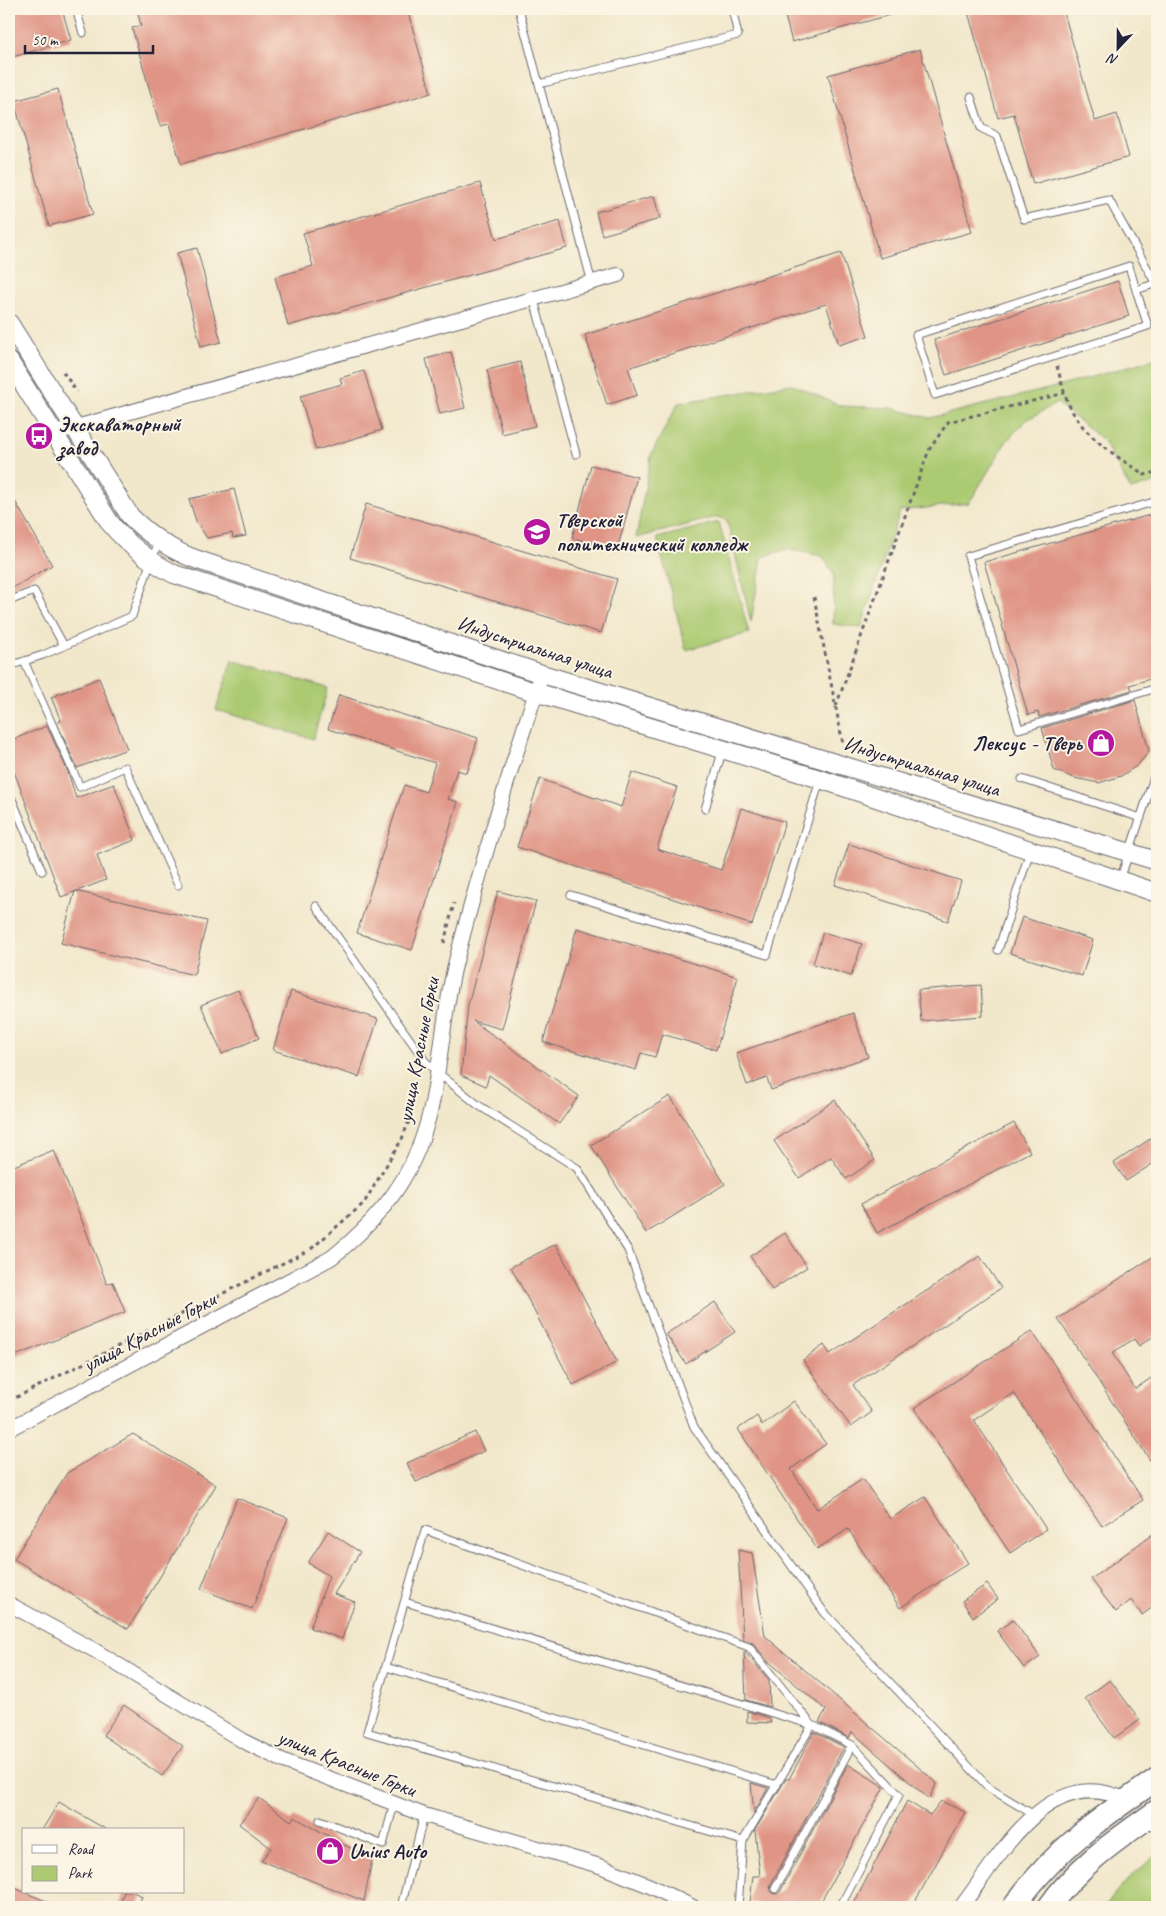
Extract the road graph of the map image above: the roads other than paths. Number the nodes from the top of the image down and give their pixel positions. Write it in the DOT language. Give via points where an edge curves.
graph roads {
  1 [pos="76,9"];
  2 [pos="519,9"];
  3 [pos="732,9"];
  4 [pos="83,33"];
  5 [pos="539,84"];
  6 [pos="971,97"];
  7 [pos="618,276"];
  8 [pos="592,283"];
  9 [pos="1157,284"];
  10 [pos="1136,290"];
  11 [pos="534,300"];
  12 [pos="9,323"];
  13 [pos="9,360"];
  14 [pos="74,427"];
  15 [pos="55,433"];
  16 [pos="576,454"];
  17 [pos="1157,501"];
  18 [pos="160,541"];
  19 [pos="151,561"];
  20 [pos="9,601"];
  21 [pos="64,646"];
  22 [pos="24,661"];
  23 [pos="9,666"];
  24 [pos="542,674"];
  25 [pos="1157,688"];
  26 [pos="536,692"];
  27 [pos="723,749"];
  28 [pos="1157,768"];
  29 [pos="820,779"];
  30 [pos="1022,779"];
  31 [pos="9,792"];
  32 [pos="705,808"];
  33 [pos="1141,818"];
  34 [pos="1030,851"];
  35 [pos="1129,853"];
  36 [pos="1157,862"];
  37 [pos="42,871"];
  38 [pos="1120,881"];
  39 [pos="178,886"];
  40 [pos="1157,893"];
  41 [pos="571,895"];
  42 [pos="316,906"];
  43 [pos="998,950"];
  44 [pos="437,1072"];
  45 [pos="9,1429"];
  46 [pos="405,1602"];
  47 [pos="9,1604"];
  48 [pos="386,1667"];
  49 [pos="812,1725"];
  50 [pos="852,1744"];
  51 [pos="1157,1779"];
  52 [pos="777,1785"];
  53 [pos="1126,1800"];
  54 [pos="394,1804"];
  55 [pos="1157,1812"];
  56 [pos="424,1815"];
  57 [pos="1034,1815"];
  58 [pos="320,1820"];
  59 [pos="743,1842"];
  60 [pos="775,1888"];
  61 [pos="401,1907"];
  62 [pos="693,1907"];
  63 [pos="738,1907"];
  64 [pos="840,1907"];
  65 [pos="961,1907"];
  66 [pos="1014,1907"];
  67 [pos="1049,1907"];
  1 -- 4 [label="lane"];
  2 -- 5 [label="lane"];
  3 -- 5 [label="lane" via="738,35"];
  5 -- 8 [label="lane"];
  6 -- 9 [label="lane" via="981,128 997,136 1024,219 1109,200"];
  7 -- 8 [label="street"];
  8 -- 11 [label="street"];
  9 -- 10 [label="lane"];
  10 -- 10 [label="lane" via="1129,266 916,335 935,395 1148,326"];
  11 -- 14 [label="street"];
  11 -- 16 [label="lane"];
  12 -- 14 [label="street, Индустриальная улица"];
  13 -- 15 [label="street, Индустриальная улица"];
  14 -- 15 [label="street"];
  14 -- 18 [label="street, Индустриальная улица" via="130,516"];
  15 -- 19 [label="street, Индустриальная улица" via="110,523"];
  17 -- 25 [label="lane" via="968,556 1019,729"];
  18 -- 19 [label="lane"];
  18 -- 24 [label="street, Индустриальная улица" via="198,560"];
  19 -- 21 [label="lane" via="132,616"];
  19 -- 26 [label="street, Индустриальная улица" via="186,579"];
  20 -- 21 [label="lane" via="34,591"];
  21 -- 22 [label="lane"];
  22 -- 23 [label="lane"];
  22 -- 39 [label="lane" via="80,787 124,768"];
  24 -- 26 [label="street, улица Красные Горки"];
  24 -- 35 [label="street, Индустриальная улица"];
  26 -- 27 [label="street, Индустриальная улица"];
  26 -- 44 [label="street, улица Красные Горки" via="475,887 452,977"];
  27 -- 29 [label="street, Индустриальная улица"];
  27 -- 32 [label="lane"];
  28 -- 33 [label="lane"];
  29 -- 34 [label="street, Индустриальная улица"];
  29 -- 41 [label="lane" via="766,955"];
  30 -- 33 [label="lane"];
  31 -- 37 [label="lane"];
  33 -- 35 [label="lane"];
  34 -- 38 [label="street, Индустриальная улица"];
  34 -- 43 [label="lane"];
  35 -- 36 [label="street, Индустриальная улица"];
  35 -- 38 [label="lane"];
  38 -- 40 [label="street, Индустриальная улица"];
  42 -- 44 [label="lane" via="425,1061"];
  44 -- 45 [label="street, улица Красные Горки" via="424,1134 412,1163 378,1216 356,1239 331,1258"];
  44 -- 57 [label="lane" via="478,1105 577,1168 628,1250 694,1427 824,1612 989,1788"];
  46 -- 48 [label="lane"];
  46 -- 49 [label="lane"];
  46 -- 49 [label="lane" via="425,1530 749,1647"];
  47 -- 54 [label="street, улица Красные Горки" via="94,1650 243,1741 284,1761"];
  48 -- 52 [label="lane"];
  48 -- 59 [label="lane" via="367,1732"];
  49 -- 50 [label="lane"];
  49 -- 52 [label="lane"];
  50 -- 60 [label="lane"];
  50 -- 64 [label="lane" via="899,1795"];
  51 -- 53 [label="main road"];
  52 -- 59 [label="lane"];
  53 -- 57 [label="street" via="1111,1792 1077,1791"];
  53 -- 66 [label="main road" via="1066,1847 1039,1874"];
  54 -- 56 [label="street, улица Красные Горки"];
  54 -- 58 [label="lane" via="383,1845"];
  55 -- 67 [label="main road" via="1077,1872"];
  56 -- 61 [label="lane"];
  56 -- 62 [label="street, улица Красные Горки" via="600,1866"];
  57 -- 65 [label="street" via="1019,1829"];
  59 -- 63 [label="lane"];
}
